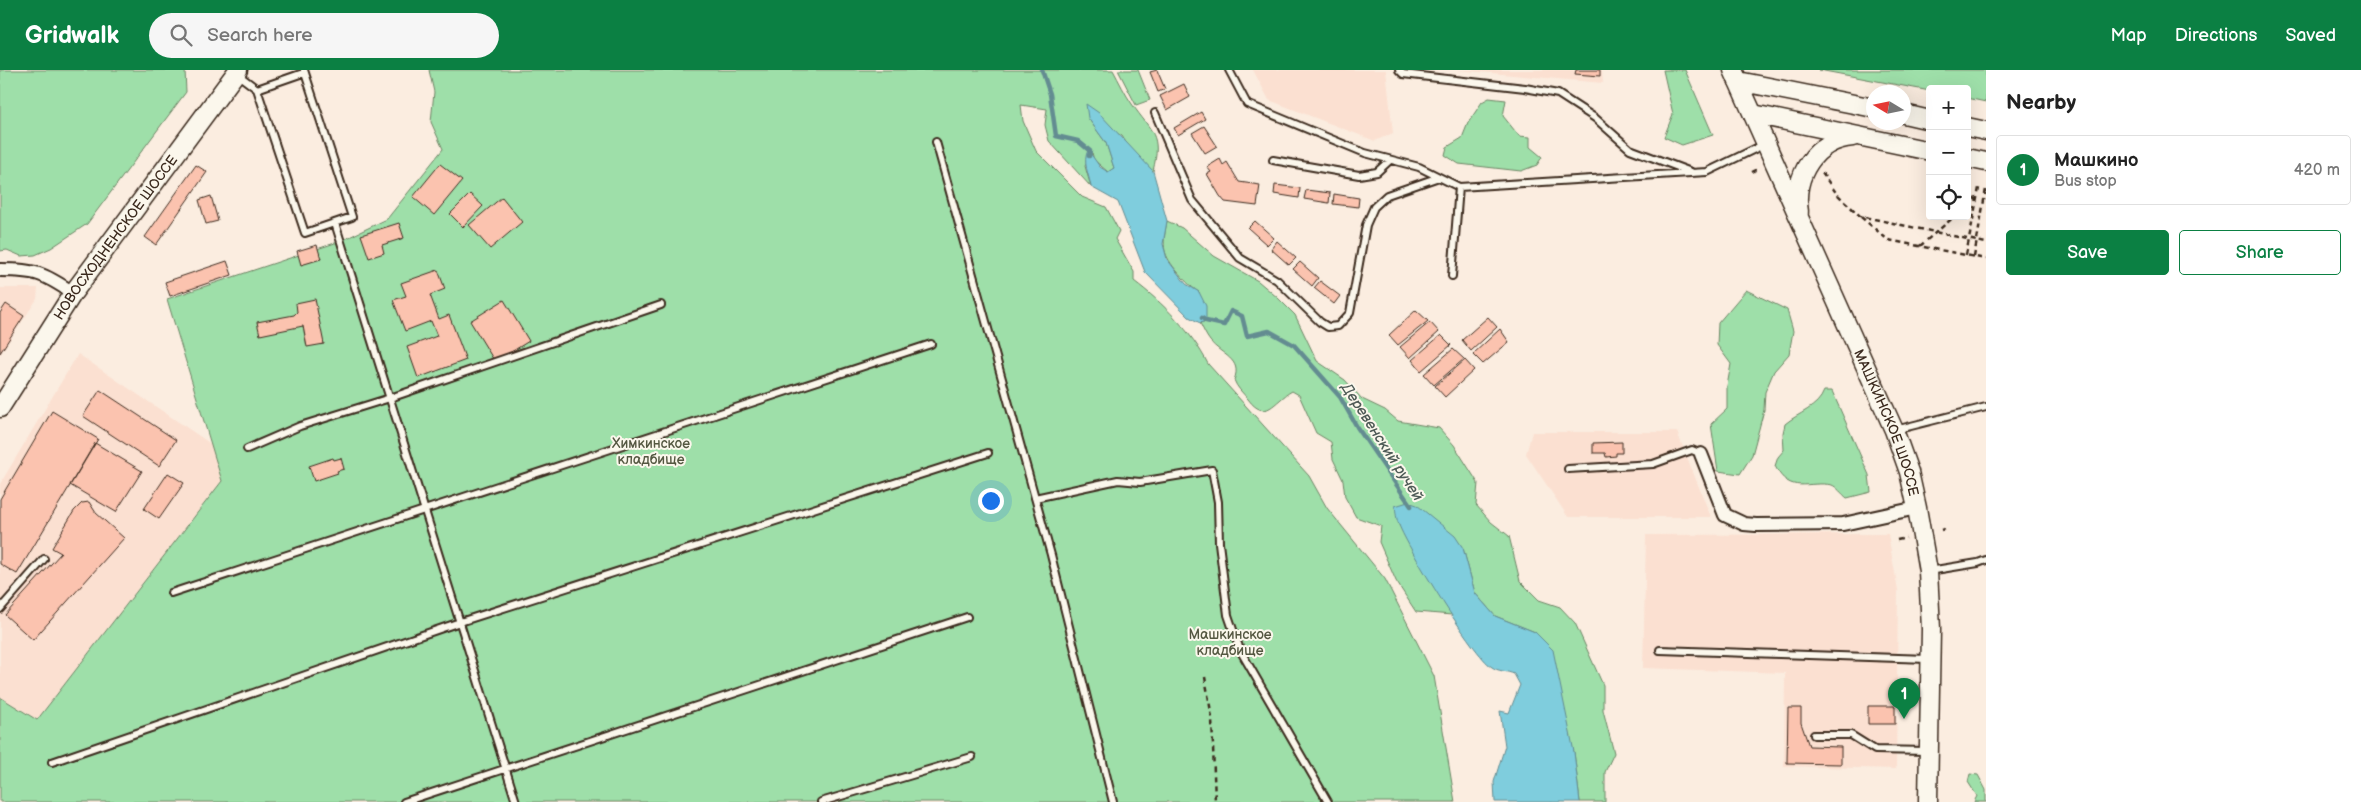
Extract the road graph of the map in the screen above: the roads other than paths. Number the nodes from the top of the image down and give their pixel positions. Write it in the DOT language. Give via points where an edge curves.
graph roads {
  1 [pos="1229,70"];
  2 [pos="1399,70"];
  3 [pos="304,71"];
  4 [pos="237,72"];
  5 [pos="1735,75"];
  6 [pos="257,89"];
  7 [pos="1866,106"];
  8 [pos="1155,114"];
  9 [pos="1752,114"];
  10 [pos="1911,116"];
  11 [pos="1926,119"];
  12 [pos="1971,129"];
  13 [pos="1986,131"];
  14 [pos="1864,138"];
  15 [pos="936,142"];
  16 [pos="1766,143"];
  17 [pos="1926,150"];
  18 [pos="1971,159"];
  19 [pos="1273,160"];
  20 [pos="1390,160"];
  21 [pos="1986,162"];
  22 [pos="1694,173"];
  23 [pos="1439,177"];
  24 [pos="1459,187"];
  25 [pos="1800,220"];
  26 [pos="335,223"];
  27 [pos="0,270"];
  28 [pos="1452,276"];
  29 [pos="73,293"];
  30 [pos="661,305"];
  31 [pos="931,344"];
  32 [pos="390,398"];
  33 [pos="1986,406"];
  34 [pos="0,408"];
  35 [pos="1894,430"];
  36 [pos="246,449"];
  37 [pos="988,454"];
  38 [pos="1701,454"];
  39 [pos="1568,469"];
  40 [pos="1035,498"];
  41 [pos="1917,508"];
  42 [pos="424,510"];
  43 [pos="44,559"];
  44 [pos="1986,560"];
  45 [pos="1928,572"];
  46 [pos="171,593"];
  47 [pos="0,609"];
  48 [pos="966,617"];
  49 [pos="460,622"];
  50 [pos="1660,650"];
  51 [pos="1930,660"];
  52 [pos="1814,735"];
  53 [pos="1929,751"];
  54 [pos="972,757"];
  55 [pos="52,762"];
  56 [pos="505,767"];
  57 [pos="404,802"];
  58 [pos="516,802"];
  59 [pos="821,802"];
  60 [pos="1113,802"];
  61 [pos="1328,802"];
  62 [pos="1928,802"];
  1 -- 20 [label="lane" via="1247,104 1365,153"];
  2 -- 22 [label="lane" via="1403,74 1558,94 1595,118 1630,149"];
  3 -- 6 [label="lane"];
  3 -- 26 [label="lane" via="352,217"];
  4 -- 6 [label="lane"];
  4 -- 29 [label="main road, НОВОСХОДНЕНСКОЕ ШОССЕ"];
  5 -- 7 [label="main road"];
  5 -- 9 [label="main road, МАШКИНСКОЕ ШОССЕ"];
  6 -- 26 [label="lane" via="305,233"];
  8 -- 23 [label="lane" via="1192,200 1240,258 1277,280 1328,326 1338,326 1350,313 1366,225 1374,207 1387,195"];
  9 -- 14 [label="main road"];
  9 -- 16 [label="main road, МАШКИНСКОЕ ШОССЕ"];
  10 -- 11 [label="main road"];
  12 -- 13 [label="main road"];
  14 -- 17 [label="main road"];
  14 -- 25 [label="main road" via="1833,142 1810,160 1798,202"];
  15 -- 40 [label="lane"];
  16 -- 22 [label="lane" via="1707,172"];
  16 -- 25 [label="main road, МАШКИНСКОЕ ШОССЕ"];
  18 -- 21 [label="main road"];
  19 -- 20 [label="lane" via="1359,175 1377,172"];
  20 -- 23 [label="lane" via="1419,167"];
  22 -- 24 [label="lane"];
  23 -- 24 [label="lane"];
  24 -- 28 [label="lane"];
  25 -- 35 [label="main road, МАШКИНСКОЕ ШОССЕ"];
  26 -- 32 [label="lane"];
  27 -- 29 [label="street" via="29,270 47,276"];
  29 -- 34 [label="main road, НОВОСХОДНЕНСКОЕ ШОССЕ"];
  30 -- 32 [label="lane"];
  31 -- 42 [label="lane"];
  32 -- 36 [label="lane" via="300,426"];
  32 -- 42 [label="lane"];
  33 -- 35 [label="lane"];
  35 -- 41 [label="main road, МАШКИНСКОЕ ШОССЕ"];
  37 -- 49 [label="lane"];
  38 -- 39 [label="lane" via="1692,450 1653,464"];
  38 -- 41 [label="street" via="1725,515 1744,524 1843,524"];
  40 -- 60 [label="lane"];
  40 -- 61 [label="lane" via="1118,480 1140,482 1212,470 1228,615 1240,650"];
  41 -- 45 [label="main road, МАШКИНСКОЕ ШОССЕ"];
  42 -- 46 [label="lane"];
  42 -- 49 [label="lane"];
  43 -- 47 [label="lane"];
  44 -- 45 [label="lane"];
  45 -- 51 [label="main road, МАШКИНСКОЕ ШОССЕ"];
  48 -- 56 [label="lane"];
  49 -- 55 [label="lane"];
  49 -- 56 [label="lane"];
  50 -- 51 [label="lane"];
  51 -- 53 [label="main road, МАШКИНСКОЕ ШОССЕ"];
  52 -- 53 [label="lane" via="1851,736 1875,750"];
  53 -- 62 [label="main road, МАШКИНСКОЕ ШОССЕ"];
  54 -- 59 [label="lane"];
  56 -- 57 [label="lane"];
  56 -- 58 [label="lane"];
}
